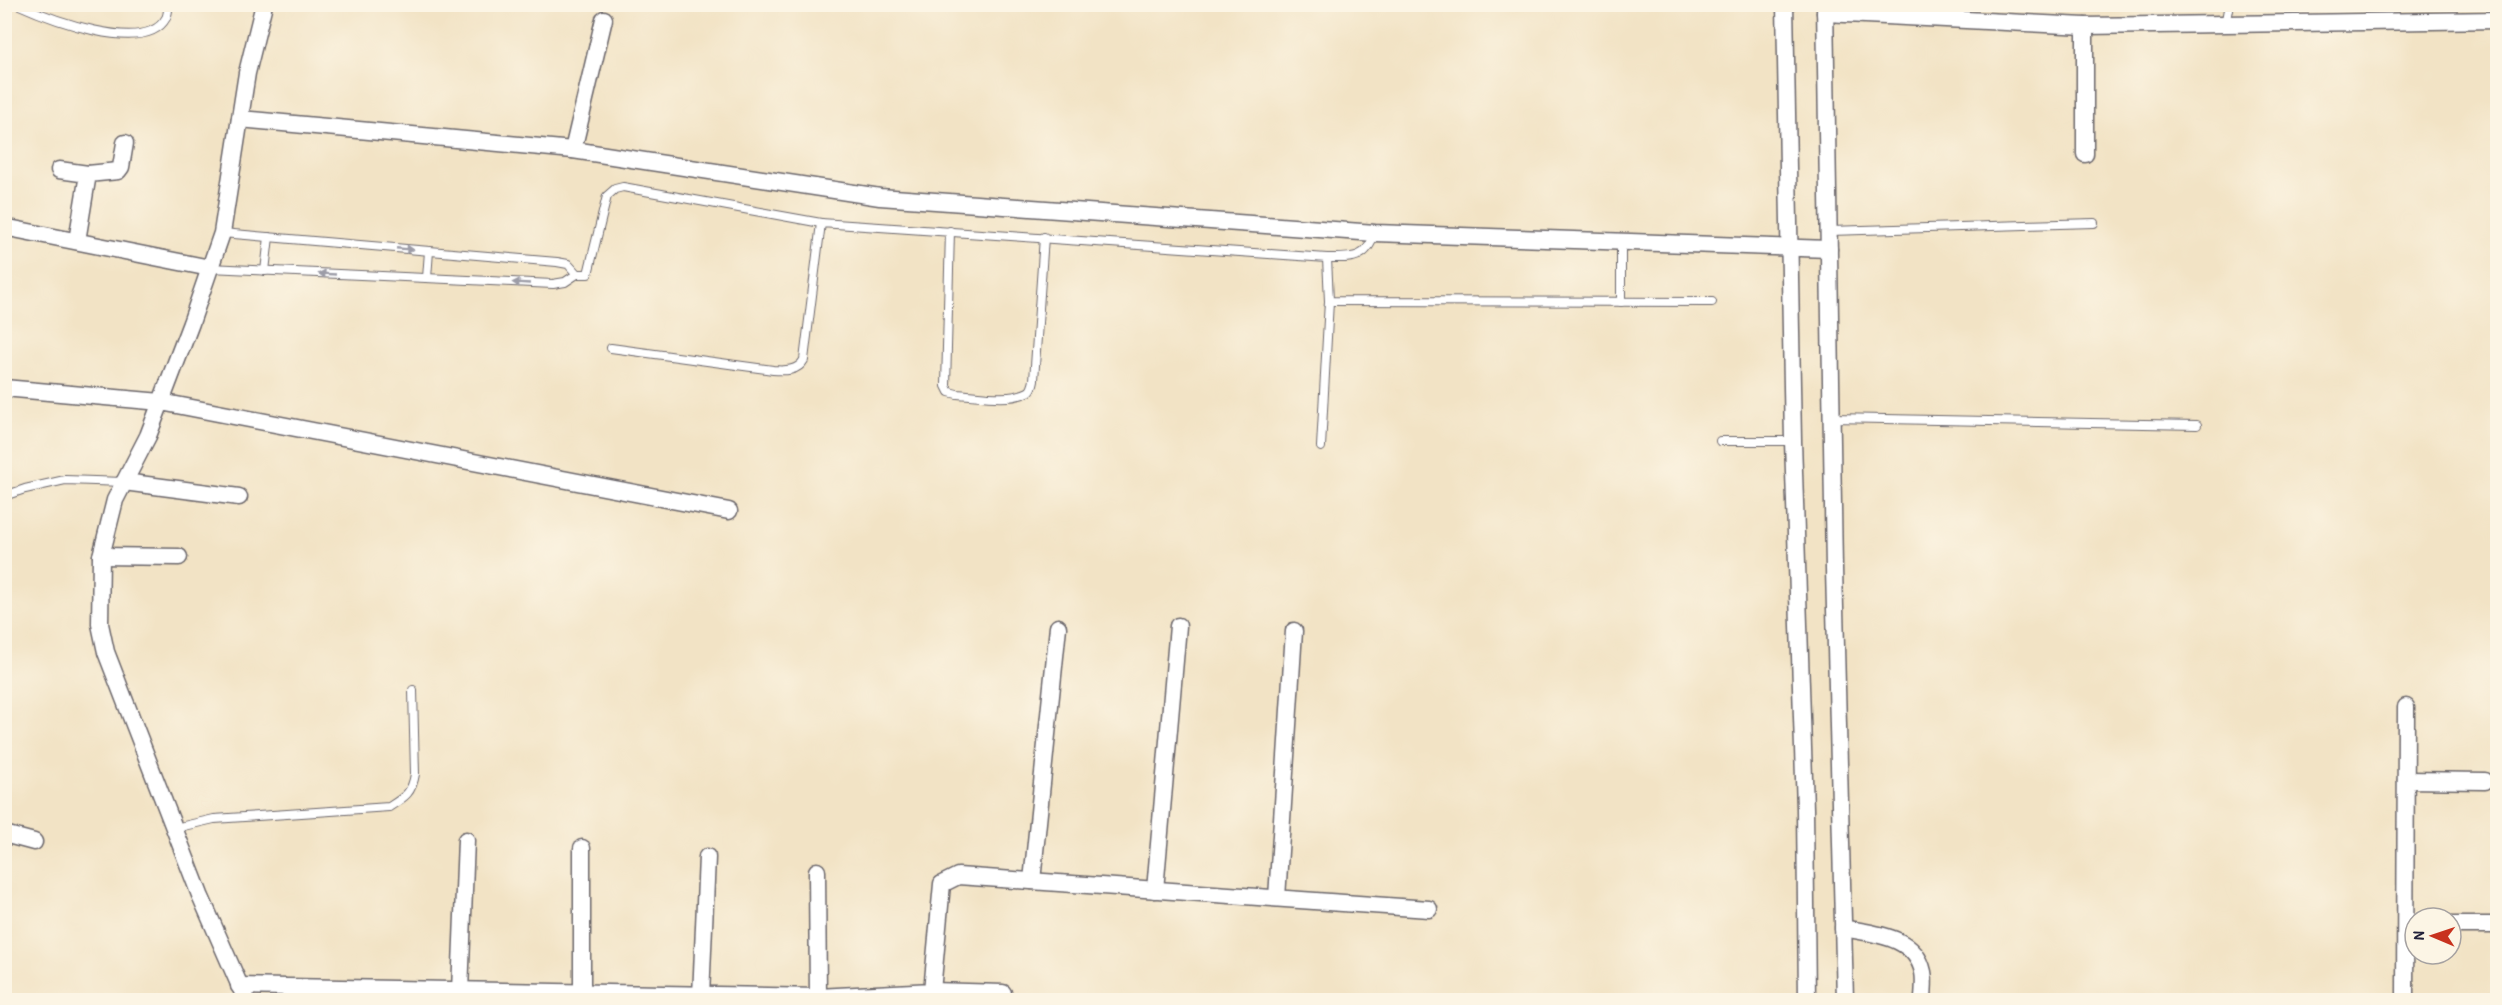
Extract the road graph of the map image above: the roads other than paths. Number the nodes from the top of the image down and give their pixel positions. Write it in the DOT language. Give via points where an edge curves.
graph roads {
  1 [pos="17,4"];
  2 [pos="169,4"];
  3 [pos="264,4"];
  4 [pos="1785,4"];
  5 [pos="1880,4"];
  6 [pos="2229,4"];
  7 [pos="1825,9"];
  8 [pos="1899,17"];
  9 [pos="604,20"];
  10 [pos="2498,20"];
  11 [pos="2085,26"];
  12 [pos="2225,26"];
  13 [pos="240,119"];
  14 [pos="125,143"];
  15 [pos="573,150"];
  16 [pos="2085,154"];
  17 [pos="59,170"];
  18 [pos="88,174"];
  19 [pos="820,223"];
  20 [pos="2094,223"];
  21 [pos="4,226"];
  22 [pos="950,231"];
  23 [pos="1830,231"];
  24 [pos="222,233"];
  25 [pos="1375,233"];
  26 [pos="269,237"];
  27 [pos="1044,237"];
  28 [pos="77,241"];
  29 [pos="1622,242"];
  30 [pos="1792,248"];
  31 [pos="1822,248"];
  32 [pos="429,251"];
  33 [pos="1328,258"];
  34 [pos="210,268"];
  35 [pos="265,271"];
  36 [pos="577,274"];
  37 [pos="427,278"];
  38 [pos="1329,301"];
  39 [pos="1621,302"];
  40 [pos="1712,302"];
  41 [pos="611,348"];
  42 [pos="4,388"];
  43 [pos="161,402"];
  44 [pos="1832,418"];
  45 [pos="2198,425"];
  46 [pos="1720,441"];
  47 [pos="1793,441"];
  48 [pos="1321,447"];
  49 [pos="124,482"];
  50 [pos="4,496"];
  51 [pos="239,496"];
  52 [pos="729,511"];
  53 [pos="101,556"];
  54 [pos="179,557"];
  55 [pos="1178,626"];
  56 [pos="1058,627"];
  57 [pos="1294,631"];
  58 [pos="413,690"];
  59 [pos="2406,707"];
  60 [pos="2406,780"];
  61 [pos="2485,781"];
  62 [pos="175,828"];
  63 [pos="4,834"];
  64 [pos="466,840"];
  65 [pos="34,842"];
  66 [pos="582,848"];
  67 [pos="707,857"];
  68 [pos="817,871"];
  69 [pos="1032,881"];
  70 [pos="1155,890"];
  71 [pos="1277,898"];
  72 [pos="2410,906"];
  73 [pos="1429,909"];
  74 [pos="2463,925"];
  75 [pos="2498,926"];
  76 [pos="1843,928"];
  77 [pos="2407,966"];
  78 [pos="460,991"];
  79 [pos="932,991"];
  80 [pos="243,993"];
  81 [pos="1003,993"];
  82 [pos="582,994"];
  83 [pos="701,996"];
  84 [pos="818,997"];
  85 [pos="1807,1000"];
  86 [pos="1845,1000"];
  87 [pos="1923,1000"];
  88 [pos="2405,1000"];
  1 -- 2 [label="lane" via="80,27 125,35 154,30 167,18"];
  3 -- 13 [label="street"];
  4 -- 30 [label="street"];
  5 -- 8 [label="street"];
  6 -- 12 [label="lane"];
  7 -- 8 [label="street"];
  7 -- 23 [label="street"];
  8 -- 11 [label="street"];
  9 -- 15 [label="street"];
  10 -- 12 [label="street"];
  11 -- 12 [label="street"];
  11 -- 16 [label="street"];
  13 -- 15 [label="street"];
  13 -- 24 [label="street"];
  14 -- 18 [label="street" via="118,171"];
  15 -- 25 [label="street" via="880,197"];
  17 -- 18 [label="street"];
  18 -- 28 [label="street"];
  19 -- 22 [label="lane"];
  19 -- 36 [label="lane" via="623,187 607,196 588,274"];
  19 -- 41 [label="lane" via="804,360 800,366 773,370"];
  20 -- 23 [label="lane"];
  21 -- 28 [label="street"];
  22 -- 27 [label="lane"];
  22 -- 27 [label="lane" via="946,386 949,392 957,394 1009,396 1031,389"];
  23 -- 31 [label="street"];
  24 -- 26 [label="lane"];
  24 -- 34 [label="street"];
  25 -- 29 [label="street"];
  25 -- 33 [label="lane" via="1371,247 1362,254"];
  26 -- 32 [label="lane, one-way"];
  26 -- 35 [label="lane"];
  27 -- 33 [label="lane"];
  28 -- 34 [label="street"];
  29 -- 30 [label="street"];
  29 -- 39 [label="lane"];
  30 -- 31 [label="street"];
  30 -- 47 [label="street"];
  31 -- 44 [label="street"];
  32 -- 36 [label="lane" via="556,262 568,264"];
  32 -- 37 [label="lane"];
  33 -- 38 [label="lane"];
  34 -- 35 [label="lane"];
  34 -- 43 [label="street"];
  37 -- 35 [label="lane, one-way"];
  36 -- 37 [label="lane, one-way" via="553,284"];
  38 -- 39 [label="lane"];
  38 -- 48 [label="lane"];
  39 -- 40 [label="lane"];
  42 -- 43 [label="street"];
  43 -- 49 [label="street"];
  43 -- 52 [label="street"];
  44 -- 45 [label="lane"];
  44 -- 76 [label="street"];
  46 -- 47 [label="lane"];
  47 -- 85 [label="street" via="1805,798"];
  49 -- 50 [label="lane" via="65,480"];
  49 -- 51 [label="street"];
  49 -- 53 [label="street" via="115,500"];
  53 -- 54 [label="street"];
  53 -- 62 [label="street" via="100,624 106,652"];
  55 -- 70 [label="street"];
  56 -- 69 [label="street"];
  57 -- 71 [label="street"];
  58 -- 62 [label="lane" via="415,774 409,795 389,807 214,819"];
  59 -- 60 [label="street"];
  60 -- 61 [label="street"];
  60 -- 72 [label="street"];
  62 -- 80 [label="street"];
  63 -- 65 [label="street"];
  64 -- 78 [label="street"];
  66 -- 82 [label="street"];
  67 -- 83 [label="street"];
  68 -- 84 [label="street"];
  69 -- 70 [label="street"];
  69 -- 79 [label="street" via="958,876 942,884"];
  70 -- 71 [label="street"];
  71 -- 73 [label="street"];
  74 -- 75 [label="street"];
  76 -- 86 [label="street"];
  76 -- 87 [label="street" via="1894,938 1913,951 1923,972"];
  77 -- 88 [label="street"];
  78 -- 80 [label="street"];
  78 -- 82 [label="street"];
  79 -- 81 [label="street"];
  79 -- 84 [label="street"];
  82 -- 83 [label="street"];
  83 -- 84 [label="street"];
}
